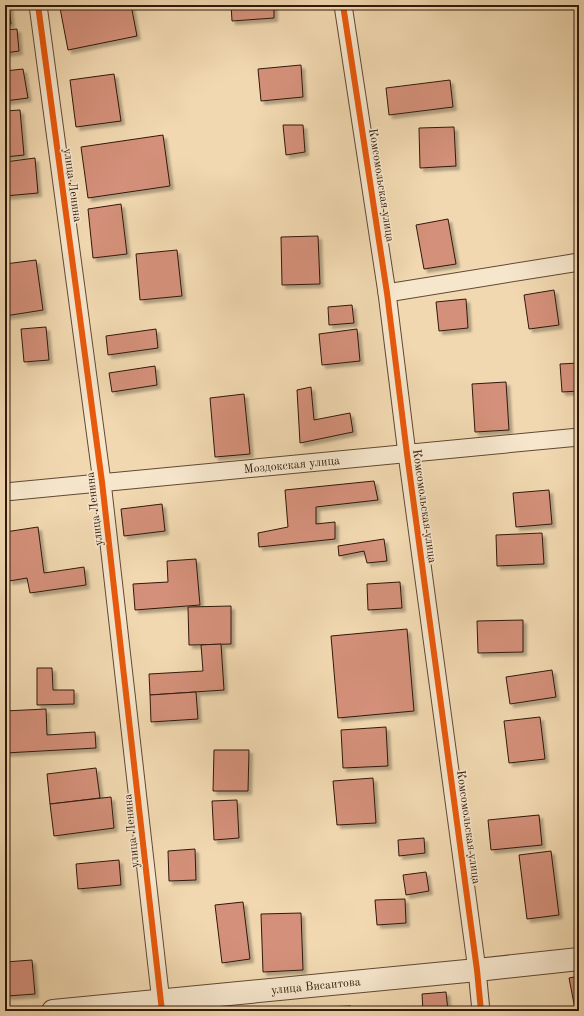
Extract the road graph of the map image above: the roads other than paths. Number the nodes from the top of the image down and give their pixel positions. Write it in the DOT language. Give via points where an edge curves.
graph roads {
  1 [pos="38,5"];
  2 [pos="343,5"];
  3 [pos="579,262"];
  4 [pos="387,293"];
  5 [pos="579,437"];
  6 [pos="407,454"];
  7 [pos="102,482"];
  8 [pos="5,492"];
  9 [pos="579,959"];
  10 [pos="477,970"];
  11 [pos="162,1006"];
  12 [pos="53,1011"];
  13 [pos="481,1011"];
  1 -- 7 [label="street, улица Ленина"];
  2 -- 4 [label="street, Комсомольская улица"];
  3 -- 4 [label="street"];
  4 -- 6 [label="street, Комсомольская улица"];
  5 -- 6 [label="street, Моздокская улица"];
  6 -- 7 [label="street, Моздокская улица"];
  6 -- 10 [label="street, Комсомольская улица"];
  7 -- 8 [label="street, Моздокская улица"];
  7 -- 11 [label="street, улица Ленина"];
  9 -- 10 [label="street, улица Висаитова"];
  10 -- 11 [label="street, улица Висаитова"];
  10 -- 13 [label="street, Комсомольская улица"];
  11 -- 12 [label="street, улица Висаитова"];
}
